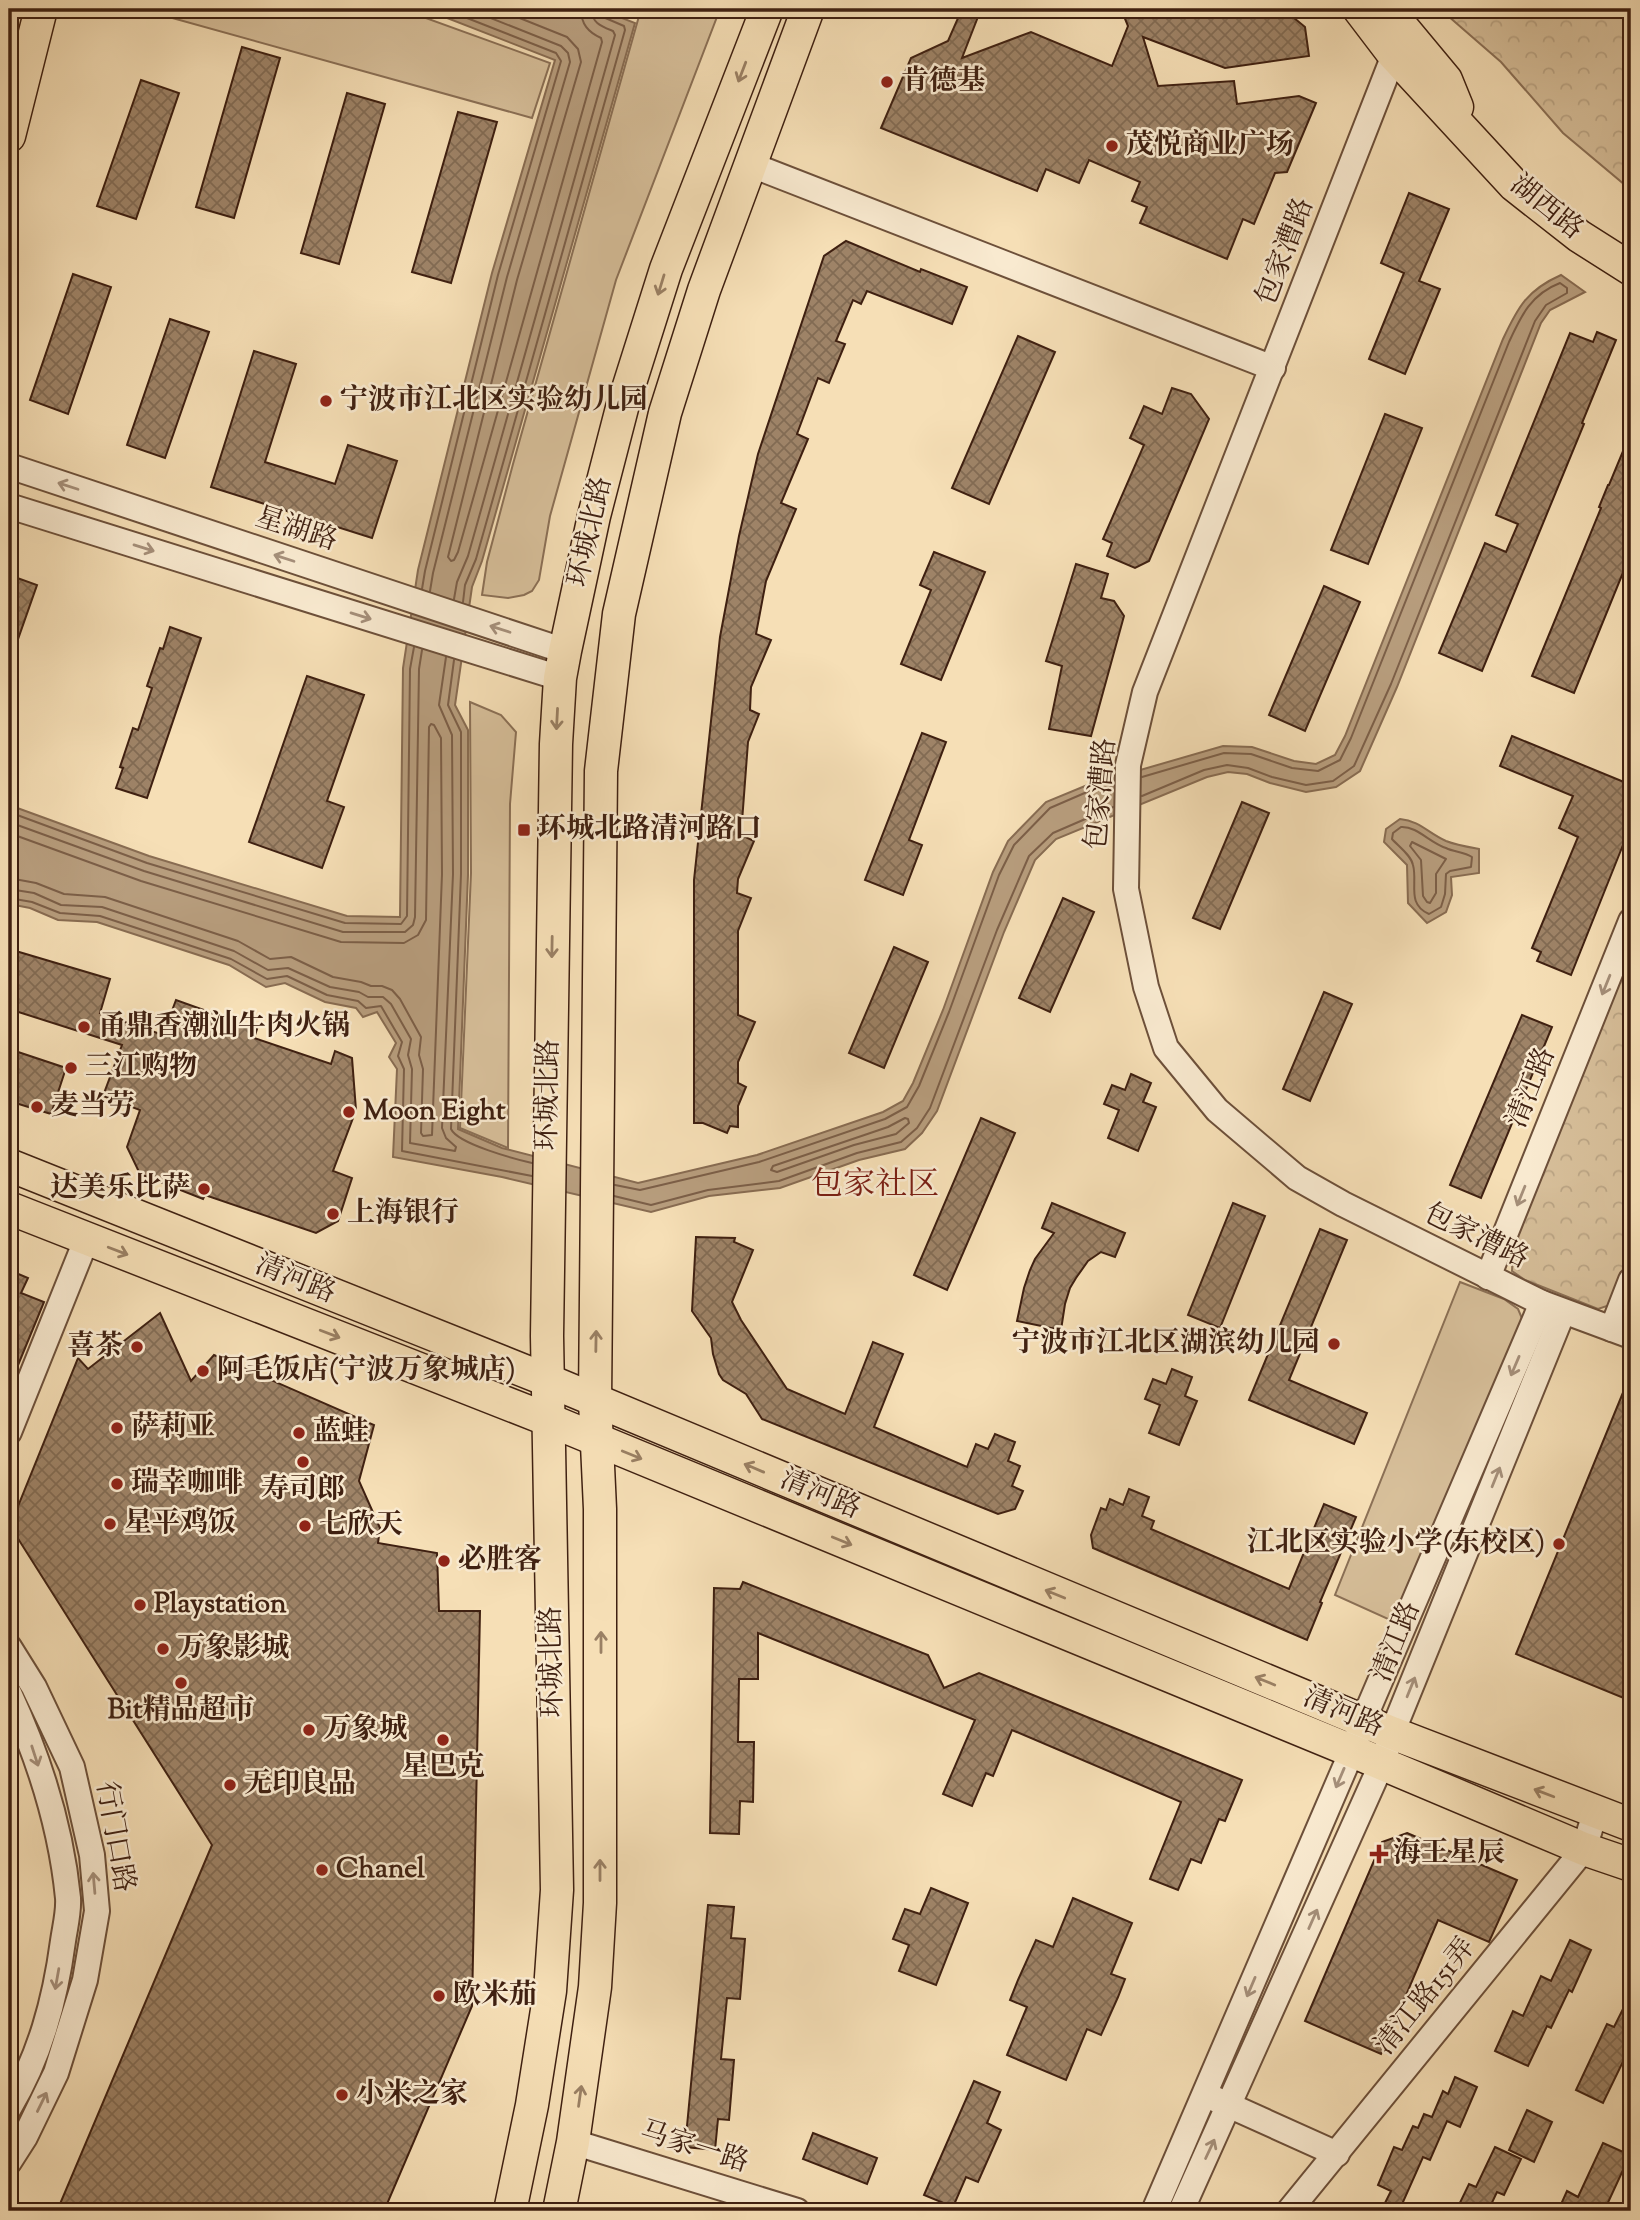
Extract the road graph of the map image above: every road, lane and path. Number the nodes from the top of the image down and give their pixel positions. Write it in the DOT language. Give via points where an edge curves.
graph roads {
  1 [pos="41,9"];
  2 [pos="767,9"];
  3 [pos="808,9"];
  4 [pos="1359,9"];
  5 [pos="1387,9"];
  6 [pos="1403,47"];
  7 [pos="9,136"];
  8 [pos="749,164"];
  9 [pos="1631,269"];
  10 [pos="1273,368"];
  11 [pos="9,466"];
  12 [pos="9,506"];
  13 [pos="562,664"];
  14 [pos="1631,921"];
  15 [pos="9,1164"];
  16 [pos="9,1208"];
  17 [pos="87,1238"];
  18 [pos="1488,1277"];
  19 [pos="1631,1280"];
  20 [pos="1553,1307"];
  21 [pos="1621,1333"];
  22 [pos="547,1380"];
  23 [pos="595,1401"];
  24 [pos="549,1420"];
  25 [pos="9,1432"];
  26 [pos="595,1440"];
  27 [pos="9,1647"];
  28 [pos="9,1693"];
  29 [pos="1363,1721"];
  30 [pos="1392,1733"];
  31 [pos="1352,1751"];
  32 [pos="1382,1763"];
  33 [pos="1595,1813"];
  34 [pos="1631,1825"];
  35 [pos="1584,1849"];
  36 [pos="1631,1865"];
  37 [pos="1206,2094"];
  38 [pos="1229,2106"];
  39 [pos="9,2108"];
  40 [pos="573,2142"];
  41 [pos="1337,2154"];
  42 [pos="9,2162"];
  43 [pos="751,2205"];
  44 [pos="510,2211"];
  45 [pos="559,2211"];
  46 [pos="797,2211"];
  47 [pos="1154,2211"];
  48 [pos="1181,2211"];
  49 [pos="1289,2211"];
  1 -- 7 [label="main road"];
  2 -- 13 [label="main road, 环城北路, one-way" via="666,269 622,408"];
  3 -- 8 [label="main road, 环城北路"];
  4 -- 6 [label="main road, 湖西路"];
  5 -- 6 [label="main road, 湖西路"];
  6 -- 9 [label="main road, 湖西路" via="1470,137 1514,185 1579,236"];
  6 -- 10 [label="street, 包家漕路"];
  8 -- 10 [label="street"];
  23 -- 8 [label="main road, 环城北路, one-way" via="601,771 611,670 665,413"];
  10 -- 18 [label="street, 包家漕路" via="1145,692 1128,765 1126,889 1146,987 1166,1048 1217,1110 1287,1170 1343,1204"];
  13 -- 11 [label="street, 星湖路, one-way"];
  12 -- 13 [label="street, one-way"];
  13 -- 22 [label="main road, 环城北路, one-way" via="555,813"];
  14 -- 18 [label="street, 清江路, one-way"];
  15 -- 22 [label="main road, 清河路"];
  16 -- 17 [label="main road, 清河路"];
  17 -- 24 [label="main road, 清河路, one-way"];
  17 -- 25 [label="street"];
  18 -- 20 [label="street, 包家漕路"];
  19 -- 21 [label="street"];
  20 -- 21 [label="street, 包家漕路"];
  20 -- 29 [label="street, 清江路, one-way"];
  30 -- 20 [label="street, 清江路, one-way"];
  22 -- 23 [label="main road, 清河路"];
  22 -- 24 [label="main road, 环城北路"];
  23 -- 26 [label="main road, 环城北路"];
  29 -- 23 [label="main road, 清河路, one-way"];
  24 -- 26 [label="main road, 清河路"];
  24 -- 44 [label="main road, 环城北路" via="557,1890 550,1991"];
  26 -- 31 [label="main road, 清河路, one-way"];
  40 -- 26 [label="main road, 环城北路, one-way" via="595,1987 600,1903 600,1508"];
  42 -- 27 [label="street, 行门口路, one-way" via="56,2073 85,1980 97,1911 92,1855 72,1767 34,1687"];
  28 -- 39 [label="street, 行门口路, one-way" via="30,1739 55,1817 68,1901 57,1983 37,2052"];
  29 -- 30 [label="main road, 清河路"];
  29 -- 31 [label="street, 清江路"];
  30 -- 32 [label="street, 清江路"];
  33 -- 30 [label="main road, 清河路, one-way"];
  31 -- 32 [label="main road, 清河路"];
  31 -- 37 [label="street, 清江路, one-way"];
  32 -- 35 [label="main road, 清河路"];
  38 -- 32 [label="street, 清江路, one-way"];
  33 -- 34 [label="main road, 清河路"];
  33 -- 35 [label="street, 清江路151弄"];
  35 -- 36 [label="main road, 清河路"];
  35 -- 41 [label="street, 清江路151弄"];
  37 -- 38 [label="street"];
  37 -- 47 [label="street, 清江路"];
  38 -- 41 [label="street"];
  48 -- 38 [label="street, 清江路, one-way"];
  40 -- 43 [label="street, 马家一路"];
  40 -- 45 [label="main road, 环城北路"];
  41 -- 49 [label="street, 清江路151弄"];
  43 -- 46 [label="street, 马家一路"];
}
